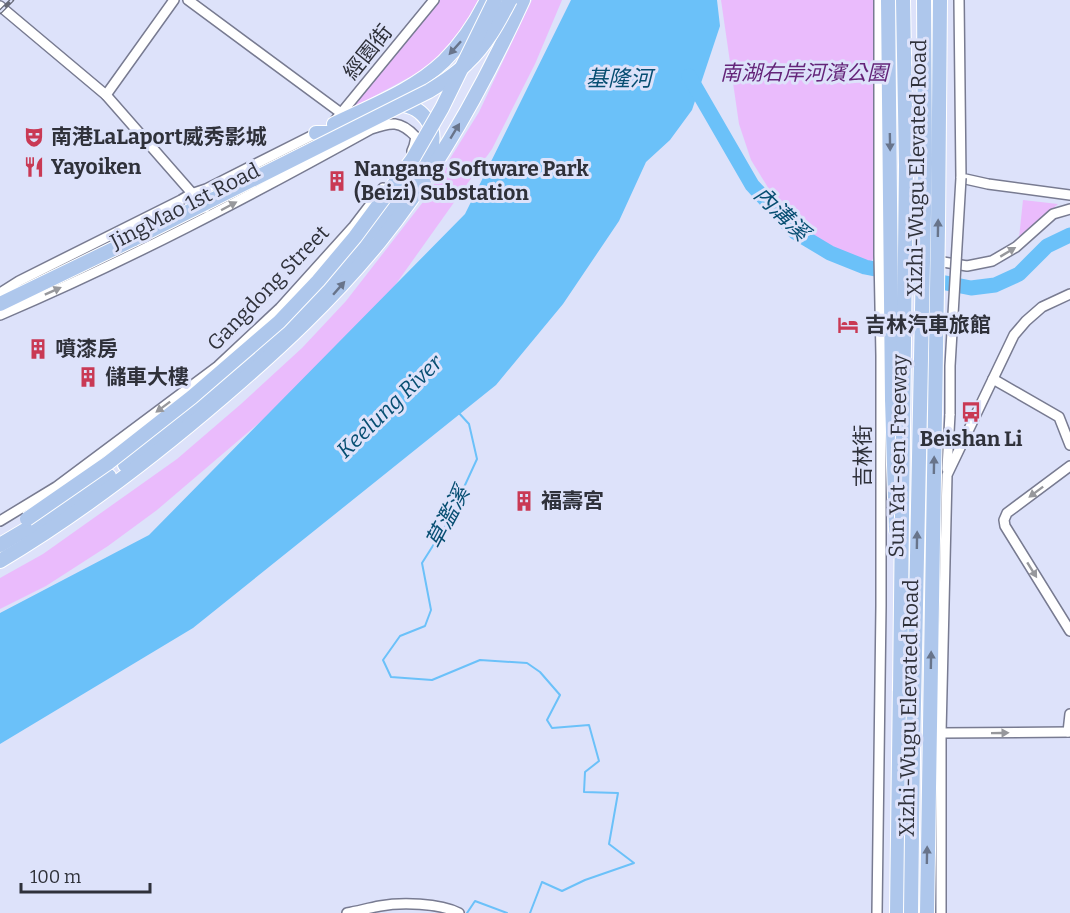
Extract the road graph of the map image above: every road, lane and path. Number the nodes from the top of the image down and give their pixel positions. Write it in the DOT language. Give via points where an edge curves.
graph roads {
  1 [pos="174,0"];
  2 [pos="188,0"];
  3 [pos="434,0"];
  4 [pos="487,0"];
  5 [pos="495,0"];
  6 [pos="510,0"];
  7 [pos="523,0"];
  8 [pos="879,0"];
  9 [pos="888,0"];
  10 [pos="903,0"];
  11 [pos="924,0"];
  12 [pos="940,0"];
  13 [pos="959,0"];
  14 [pos="0,6"];
  15 [pos="106,95"];
  16 [pos="341,113"];
  17 [pos="330,126"];
  18 [pos="316,133"];
  19 [pos="416,137"];
  20 [pos="416,172"];
  21 [pos="961,178"];
  22 [pos="190,194"];
  23 [pos="1070,195"];
  24 [pos="1070,209"];
  25 [pos="211,215"];
  26 [pos="879,254"];
  27 [pos="0,293"];
  28 [pos="1070,294"];
  29 [pos="0,304"];
  30 [pos="0,315"];
  31 [pos="993,379"];
  32 [pos="1070,445"];
  33 [pos="1070,466"];
  34 [pos="947,475"];
  35 [pos="57,512"];
  36 [pos="0,521"];
  37 [pos="0,536"];
  38 [pos="0,545"];
  39 [pos="0,551"];
  40 [pos="0,561"];
  41 [pos="1070,631"];
  42 [pos="900,691"];
  43 [pos="1070,714"];
  44 [pos="1069,732"];
  45 [pos="941,733"];
  46 [pos="347,913"];
  47 [pos="459,913"];
  48 [pos="877,913"];
  49 [pos="897,913"];
  50 [pos="912,913"];
  51 [pos="927,913"];
  52 [pos="940,913"];
  1 -- 15 [label="street"];
  2 -- 16 [label="street"];
  3 -- 16 [label="street, 經園街"];
  4 -- 17 [label="highway, one-way" via="477,20 443,62 407,88"];
  5 -- 37 [label="highway, bridge" via="412,160 318,281 279,322 147,433"];
  6 -- 29 [label="highway, bridge" via="484,44 466,64 429,91"];
  40 -- 7 [label="highway, one-way" via="133,470 195,421 329,299 380,241 426,178 474,99"];
  8 -- 26 [label="street, 吉林街"];
  9 -- 42 [label="highway, Xizhi-Wugu Elevated Road, one-way, bridge"];
  10 -- 42 [label="highway, Sun Yat-sen Freeway, bridge" via="906,165"];
  50 -- 11 [label="highway, Sun Yat-sen Freeway, one-way, bridge" via="925,163"];
  51 -- 12 [label="highway, Xizhi-Wugu Elevated Road, one-way, bridge"];
  13 -- 21 [label="street"];
  14 -- 15 [label="street"];
  15 -- 22 [label="street"];
  16 -- 17 [label="street, 經園街"];
  17 -- 18 [label="street, JingMao 1st Road"];
  18 -- 20 [label="highway" via="333,133 387,105 412,107 425,115 432,132 431,151"];
  18 -- 22 [label="street, JingMao 1st Road"];
  19 -- 20 [label="highway" via="420,143"];
  25 -- 19 [label="street, JingMao 1st Road, one-way" via="371,129 400,124"];
  19 -- 36 [label="street, Gangdong Street, one-way" via="411,152 354,226 280,308 218,366 56,487"];
  20 -- 35 [label="highway" via="366,238 292,322 127,463"];
  21 -- 23 [label="street"];
  21 -- 34 [label="street, bridge"];
  22 -- 25 [label="street"];
  22 -- 27 [label="street, JingMao 1st Road"];
  26 -- 24 [label="street, one-way" via="967,266 992,261 1016,248 1053,214"];
  30 -- 25 [label="street, JingMao 1st Road, one-way"];
  26 -- 48 [label="street, 吉林街" via="881,594"];
  28 -- 31 [label="street" via="1041,307 1026,321 1014,335"];
  31 -- 32 [label="street" via="1059,417"];
  31 -- 34 [label="street"];
  33 -- 41 [label="street, one-way" via="1007,513 1004,520"];
  34 -- 45 [label="street"];
  35 -- 38 [label="highway"];
  35 -- 39 [label="highway"];
  42 -- 49 [label="highway, Sun Yat-sen Freeway"];
  43 -- 44 [label="street"];
  45 -- 44 [label="street, one-way"];
  45 -- 52 [label="street"];
  46 -- 47 [label="street" via="382,905 417,904"];
}
